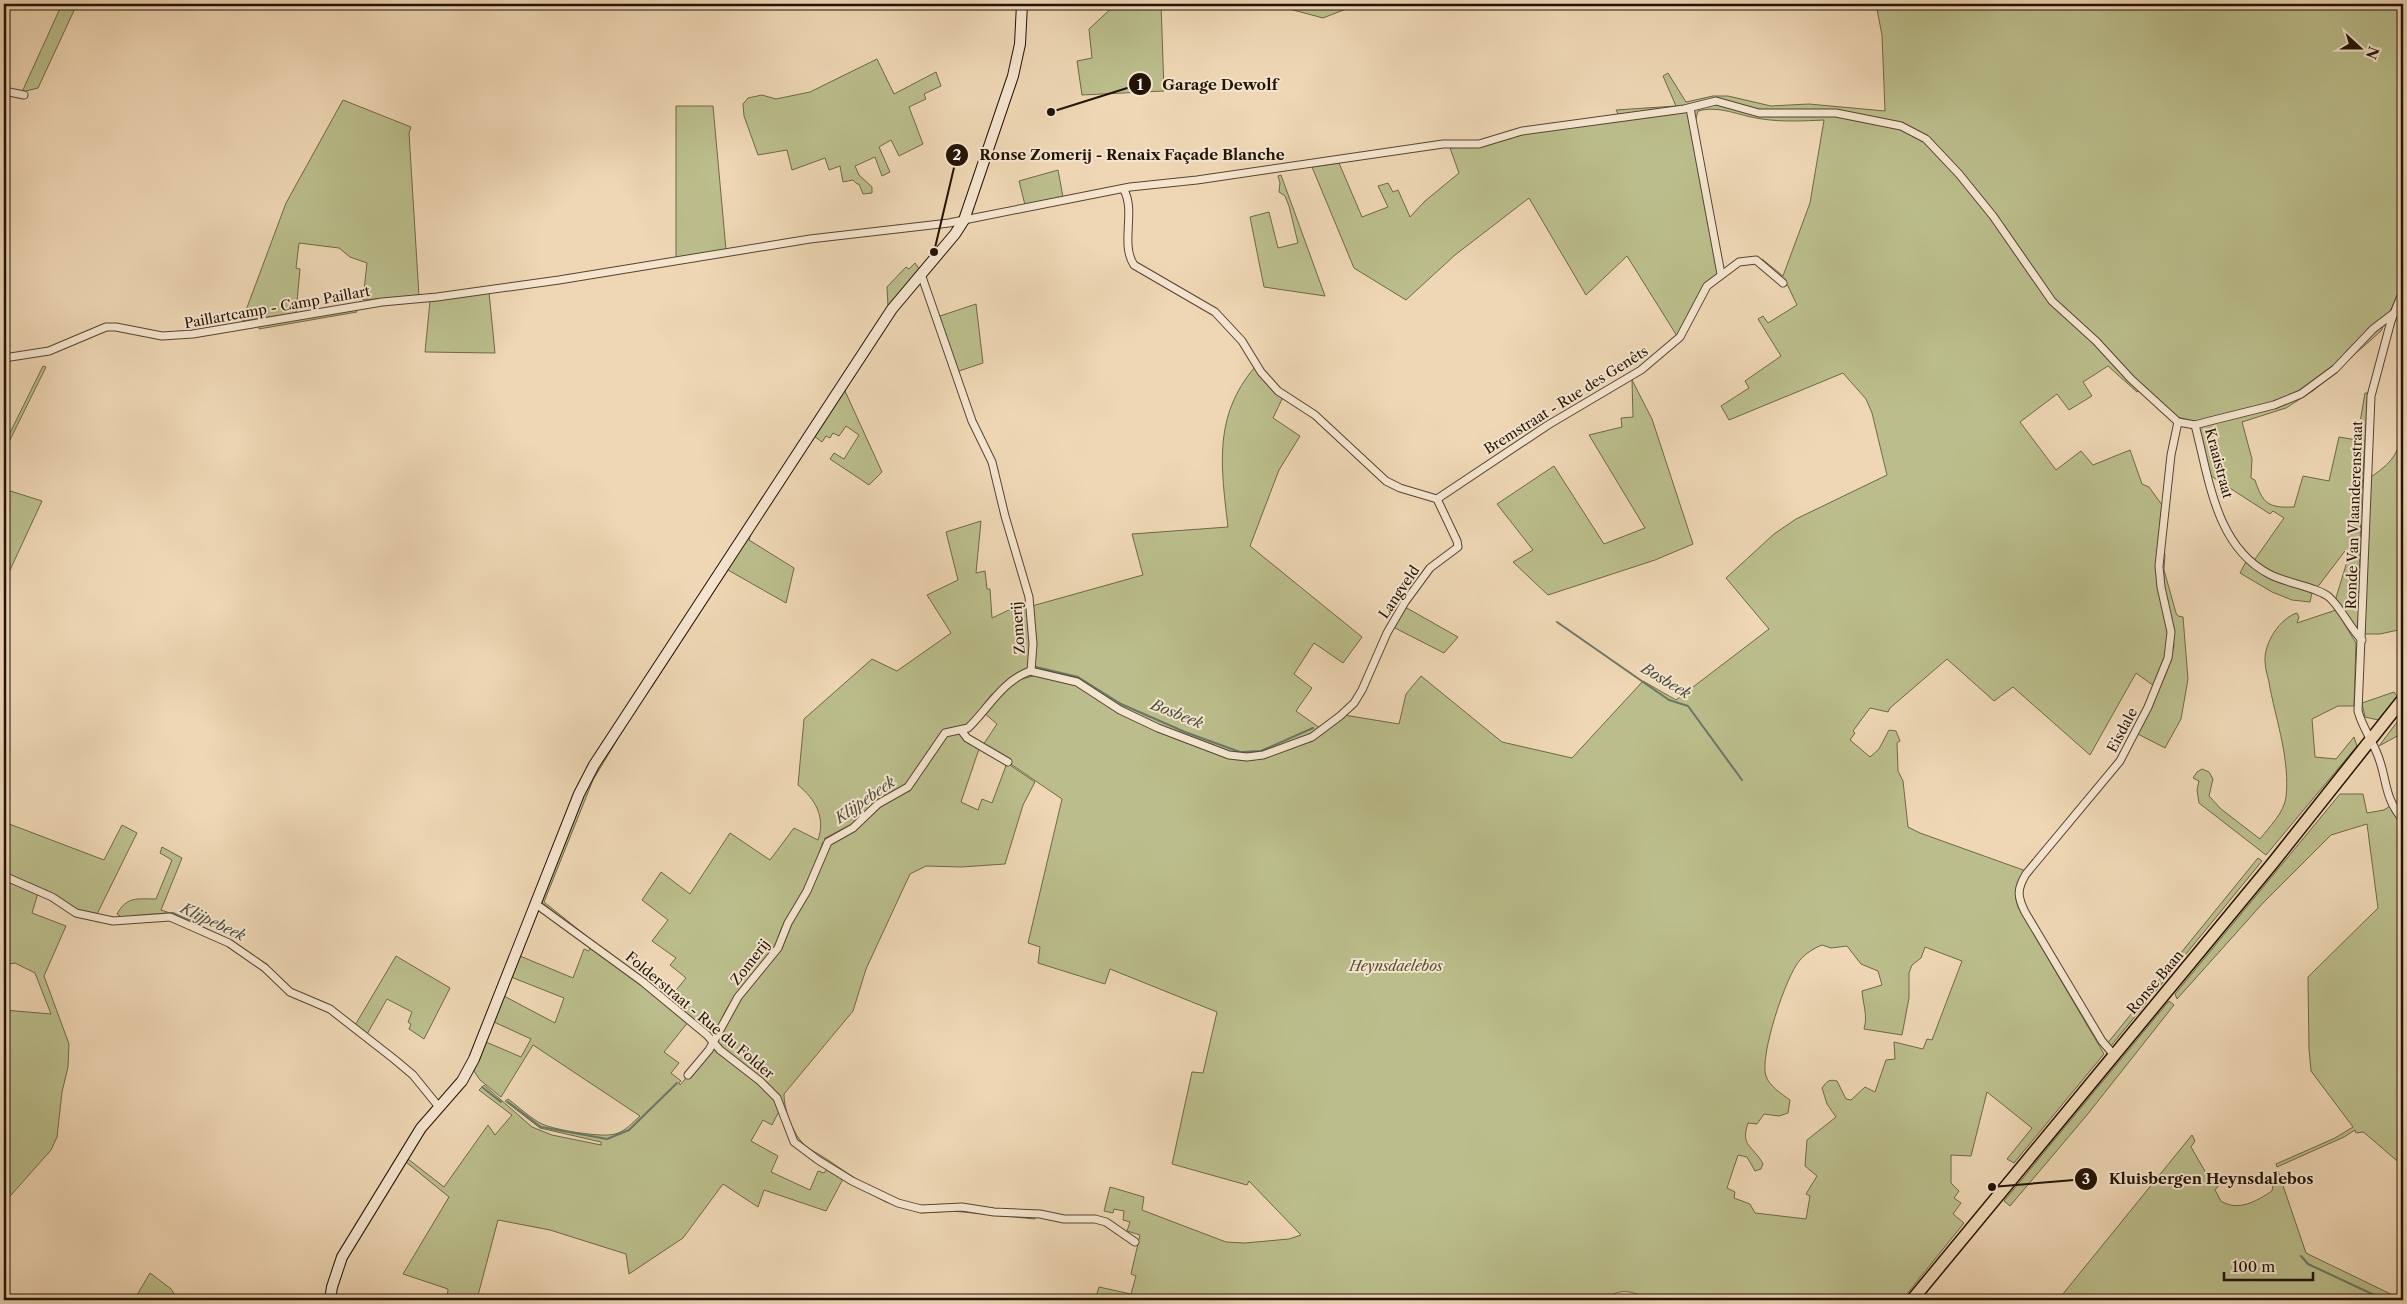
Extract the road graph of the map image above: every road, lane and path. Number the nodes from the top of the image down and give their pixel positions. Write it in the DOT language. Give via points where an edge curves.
graph roads {
  1 [pos="1022,4"];
  2 [pos="4,92"];
  3 [pos="24,95"];
  4 [pos="1690,108"];
  5 [pos="1124,190"];
  6 [pos="964,220"];
  7 [pos="921,274"];
  8 [pos="1721,274"];
  9 [pos="1783,283"];
  10 [pos="2403,291"];
  11 [pos="2394,313"];
  12 [pos="4,358"];
  13 [pos="2178,422"];
  14 [pos="2195,424"];
  15 [pos="1438,499"];
  16 [pos="2362,640"];
  17 [pos="1031,671"];
  18 [pos="2403,700"];
  19 [pos="961,730"];
  20 [pos="2370,742"];
  21 [pos="1008,762"];
  22 [pos="2403,820"];
  23 [pos="4,876"];
  24 [pos="536,904"];
  25 [pos="714,1042"];
  26 [pos="2114,1055"];
  27 [pos="688,1075"];
  28 [pos="439,1107"];
  29 [pos="1135,1242"];
  30 [pos="330,1300"];
  31 [pos="1912,1300"];
  1 -- 6 [label="street" via="1013,76"];
  2 -- 3 [label="street"];
  4 -- 5 [label="street, Paillartcamp - Camp Paillart" via="1549,126 1479,144 1443,144"];
  4 -- 8 [label="street"];
  4 -- 13 [label="street, Paillartcamp - Camp Paillart" via="1716,101 1765,113 1836,113 1888,122 1917,132 1983,202 2052,301"];
  5 -- 6 [label="street, Paillartcamp - Camp Paillart"];
  5 -- 15 [label="street" via="1129,252 1134,265 1215,312 1242,341 1278,392 1315,415 1386,481"];
  6 -- 7 [label="street"];
  6 -- 12 [label="street, Paillartcamp - Camp Paillart" via="810,239 559,280 382,302 176,336 106,327 49,351"];
  7 -- 17 [label="street, Zomerij" via="972,422 992,462 1029,597 1033,644"];
  7 -- 24 [label="street" via="878,331 612,735 579,794"];
  8 -- 9 [label="street, Bremstraat - Rue des Genêts" via="1739,262 1756,260"];
  8 -- 15 [label="street, Bremstraat - Rue des Genêts" via="1704,289 1680,337 1654,360 1626,380 1548,424"];
  10 -- 11 [label="street, Ronde Van Vlaanderenstraat"];
  11 -- 14 [label="street, Kraaistraat" via="2302,394 2274,405"];
  11 -- 16 [label="street, Ronde Van Vlaanderenstraat" via="2371,396"];
  13 -- 14 [label="street"];
  13 -- 26 [label="street, Eisdale" via="2166,490 2159,566 2171,632 2168,658 2148,707 2120,761 2018,886 2024,912 2102,1041"];
  14 -- 16 [label="street, Kraaistraat" via="2212,492 2235,546 2246,559 2266,572 2326,595"];
  15 -- 17 [label="street, Langveld" via="1458,547 1430,568 1405,602 1386,633 1354,703 1324,729 1286,747 1254,757 1229,755 1120,710 1077,682"];
  16 -- 20 [label="street, Ronde Van Vlaanderenstraat" via="2358,711"];
  17 -- 19 [label="street, Zomerij" via="1007,685 972,724"];
  18 -- 20 [label="main road, Ronse Baan"];
  19 -- 21 [label="street" via="967,738"];
  19 -- 25 [label="street, Zomerij" via="949,730 942,735 905,790 878,804 853,828 828,842 778,948 738,997"];
  20 -- 22 [label="street, Ronde Van Vlaanderenstraat" via="2380,762 2390,801"];
  20 -- 26 [label="main road, Ronse Baan"];
  23 -- 28 [label="street" via="52,897 76,913 114,921 170,917 229,943 265,968 290,992 330,1009 413,1075"];
  24 -- 25 [label="street, Folderstraat - Rue du Folder" via="643,982"];
  24 -- 28 [label="street" via="474,1059 462,1081"];
  25 -- 27 [label="street, Zomerij"];
  25 -- 29 [label="street, Folderstraat - Rue du Folder" via="774,1094 797,1145 871,1192 921,1209 962,1207 1064,1219 1095,1219 1106,1222"];
  26 -- 31 [label="main road, Ronse Baan"];
  28 -- 30 [label="street" via="421,1128 342,1257"];
}
